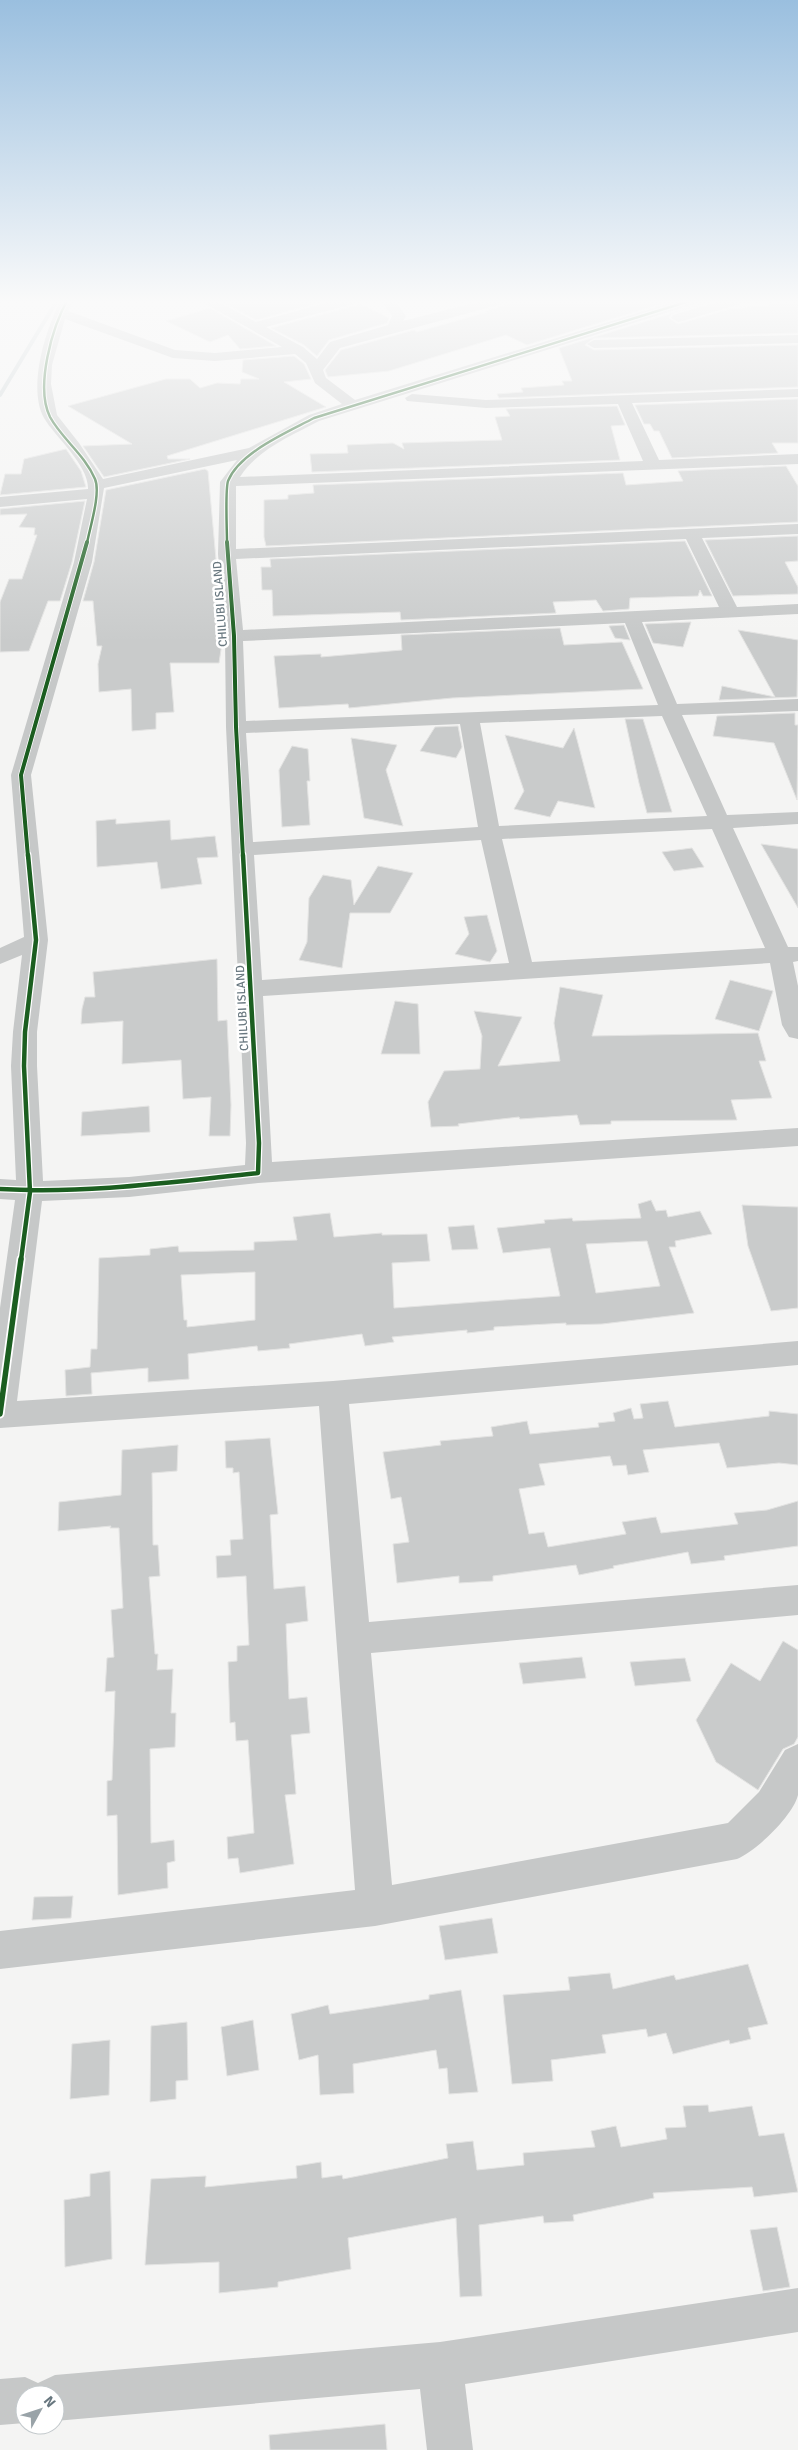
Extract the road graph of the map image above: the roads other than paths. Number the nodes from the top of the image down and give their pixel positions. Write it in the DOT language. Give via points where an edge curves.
graph roads {
  1 [pos="50,413"];
  2 [pos="328,413"];
  3 [pos="359,413"];
  4 [pos="630,413"];
  5 [pos="300,428"];
  6 [pos="254,452"];
  7 [pos="798,459"];
  8 [pos="653,465"];
  9 [pos="228,482"];
  10 [pos="95,489"];
  11 [pos="0,502"];
  12 [pos="798,529"];
  13 [pos="692,534"];
  14 [pos="227,554"];
  15 [pos="798,609"];
  16 [pos="730,611"];
  17 [pos="631,616"];
  18 [pos="234,636"];
  19 [pos="798,705"];
  20 [pos="669,709"];
  21 [pos="469,717"];
  22 [pos="236,727"];
  23 [pos="798,818"];
  24 [pos="722,822"];
  25 [pos="490,833"];
  26 [pos="244,849"];
  27 [pos="36,940"];
  28 [pos="789,955"];
  29 [pos="0,958"];
  30 [pos="522,970"];
  31 [pos="251,989"];
  32 [pos="798,1031"];
  33 [pos="798,1137"];
  34 [pos="258,1173"];
  35 [pos="0,1188"];
  36 [pos="30,1192"];
  37 [pos="798,1353"];
  38 [pos="333,1393"];
  39 [pos="0,1415"];
  40 [pos="798,1600"];
  41 [pos="354,1639"];
  42 [pos="798,1762"];
  43 [pos="375,1906"];
  44 [pos="0,1950"];
  45 [pos="798,2310"];
  46 [pos="440,2365"];
  47 [pos="65,2397"];
  48 [pos="15,2401"];
  49 [pos="0,2402"];
  50 [pos="450,2450"];
  1 -- 10 [label="street" via="95,479"];
  2 -- 5 [label="street"];
  3 -- 5 [label="street"];
  4 -- 8 [label="street"];
  5 -- 6 [label="street"];
  6 -- 9 [label="street"];
  6 -- 10 [label="street"];
  7 -- 8 [label="street"];
  8 -- 9 [label="street"];
  9 -- 14 [label="street, CHILUBI ISLAND"];
  10 -- 11 [label="street"];
  10 -- 27 [label="street" via="83,562 21,775"];
  12 -- 13 [label="street"];
  13 -- 14 [label="street"];
  13 -- 16 [label="street"];
  14 -- 18 [label="street, CHILUBI ISLAND"];
  15 -- 16 [label="street"];
  16 -- 17 [label="street"];
  17 -- 18 [label="street"];
  17 -- 20 [label="street"];
  18 -- 22 [label="street, CHILUBI ISLAND"];
  19 -- 20 [label="street"];
  20 -- 21 [label="street"];
  20 -- 24 [label="street"];
  21 -- 22 [label="street"];
  21 -- 25 [label="street"];
  22 -- 26 [label="street, CHILUBI ISLAND"];
  23 -- 24 [label="street"];
  24 -- 25 [label="street"];
  24 -- 28 [label="street"];
  25 -- 26 [label="street"];
  25 -- 30 [label="street"];
  26 -- 31 [label="street, CHILUBI ISLAND"];
  27 -- 29 [label="street"];
  27 -- 36 [label="street" via="24,1066"];
  28 -- 30 [label="street"];
  28 -- 32 [label="street" via="794,1025"];
  30 -- 31 [label="street"];
  31 -- 34 [label="street, CHILUBI ISLAND"];
  33 -- 34 [label="street"];
  34 -- 36 [label="street"];
  35 -- 36 [label="street"];
  36 -- 39 [label="street"];
  37 -- 38 [label="street"];
  38 -- 39 [label="street"];
  38 -- 41 [label="street"];
  40 -- 41 [label="street"];
  41 -- 43 [label="street"];
  42 -- 43 [label="street" via="772,1805 737,1840"];
  43 -- 44 [label="street"];
  45 -- 46 [label="street"];
  46 -- 47 [label="street"];
  46 -- 50 [label="street"];
  48 -- 49 [label="street"];
}
